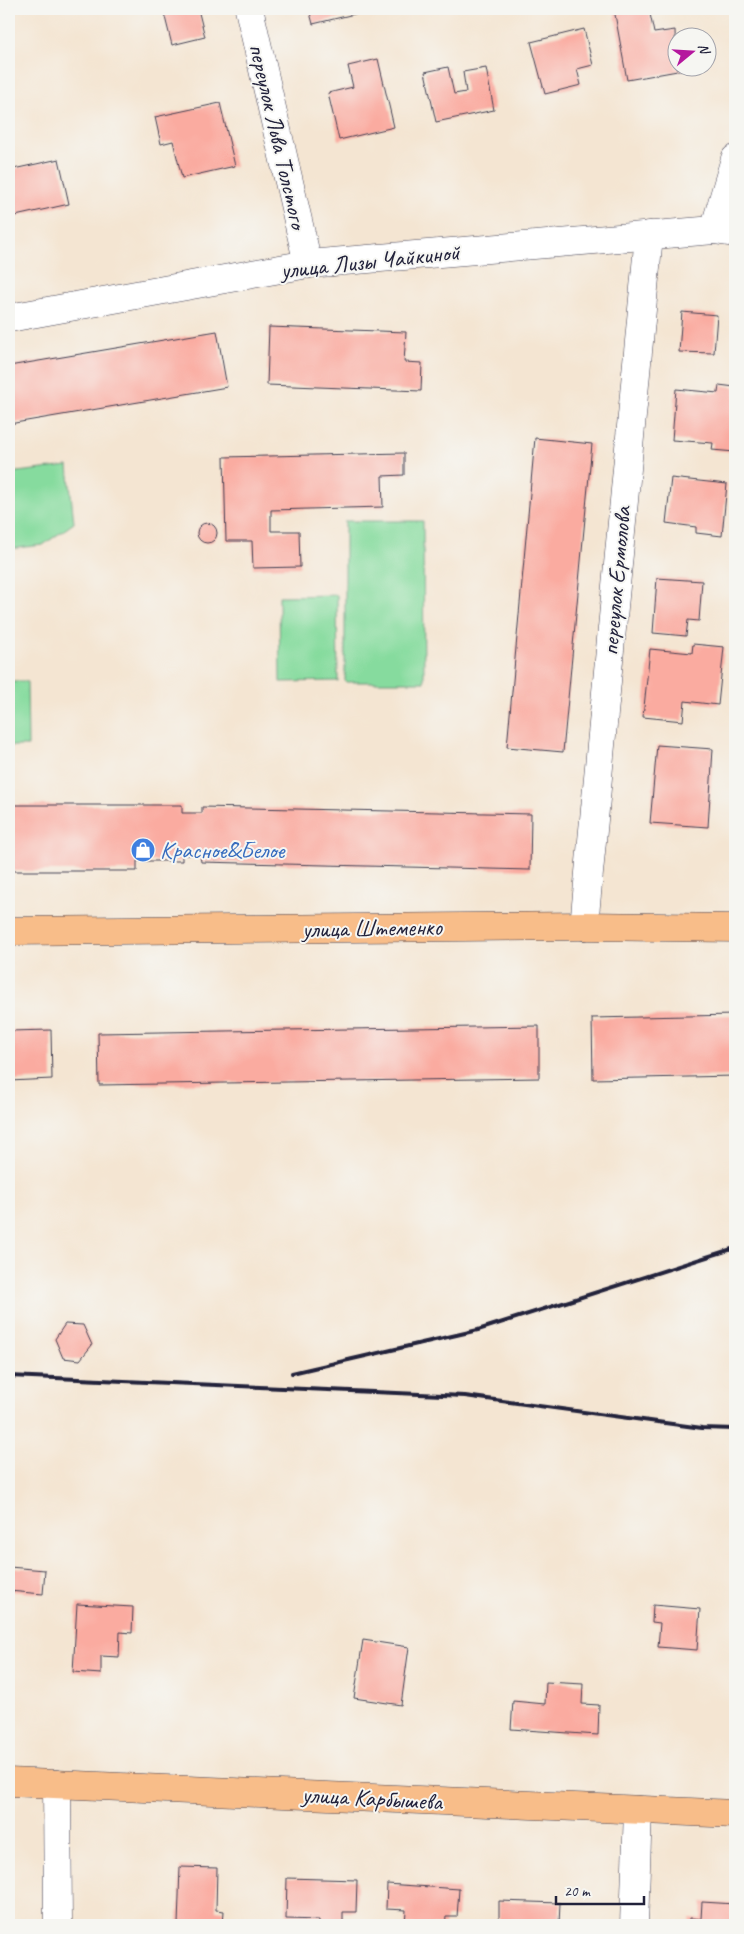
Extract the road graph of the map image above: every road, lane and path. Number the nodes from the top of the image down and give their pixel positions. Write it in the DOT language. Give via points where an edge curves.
graph roads {
  1 [pos="249,9"];
  2 [pos="735,159"];
  3 [pos="725,232"];
  4 [pos="649,236"];
  5 [pos="308,264"];
  6 [pos="9,318"];
  7 [pos="584,926"];
  8 [pos="735,928"];
  9 [pos="9,932"];
  10 [pos="9,1782"];
  11 [pos="57,1784"];
  12 [pos="638,1810"];
  13 [pos="735,1814"];
  14 [pos="58,1925"];
  15 [pos="634,1925"];
  1 -- 5 [label="street, переулок Льва Толстого"];
  2 -- 3 [label="street"];
  3 -- 4 [label="street, улица Лизы Чайкиной"];
  4 -- 5 [label="street, улица Лизы Чайкиной"];
  4 -- 7 [label="street, переулок Ермолова"];
  5 -- 6 [label="street, улица Лизы Чайкиной"];
  7 -- 8 [label="main road, улица Штеменко"];
  7 -- 9 [label="main road, улица Штеменко"];
  10 -- 11 [label="main road, улица Карбышева"];
  11 -- 12 [label="main road, улица Карбышева"];
  11 -- 14 [label="street"];
  12 -- 13 [label="main road, улица Карбышева"];
  12 -- 15 [label="street"];
}
